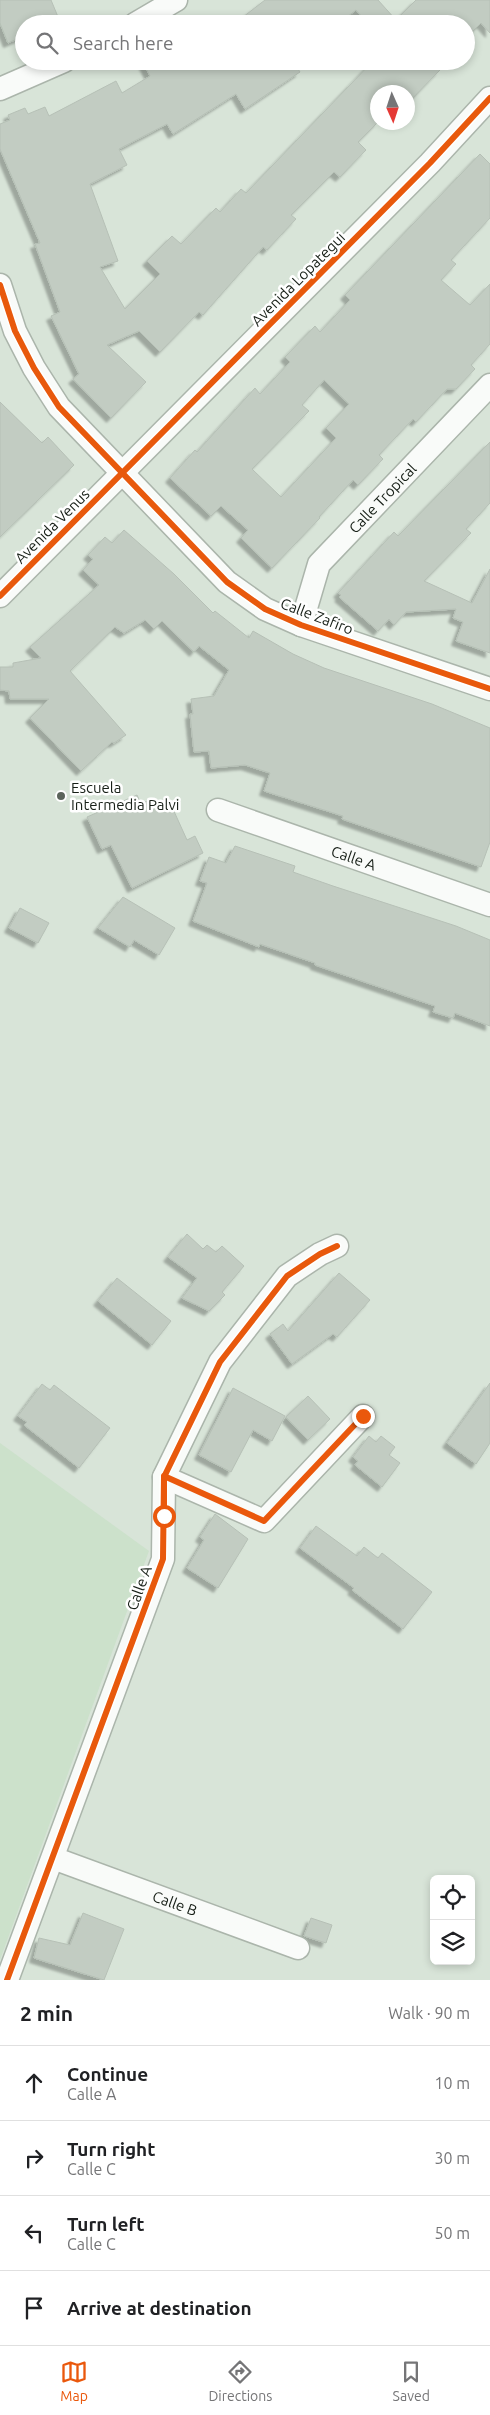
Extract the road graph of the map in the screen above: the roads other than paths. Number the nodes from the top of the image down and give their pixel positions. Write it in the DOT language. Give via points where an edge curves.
graph roads {
  1 [pos="176,0"];
  2 [pos="150,15"];
  3 [pos="43,70"];
  4 [pos="0,89"];
  5 [pos="490,98"];
  6 [pos="0,285"];
  7 [pos="8,333"];
  8 [pos="490,385"];
  9 [pos="122,474"];
  10 [pos="0,596"];
  11 [pos="301,625"];
  12 [pos="490,690"];
  13 [pos="218,810"];
  14 [pos="490,905"];
  15 [pos="337,1246"];
  16 [pos="363,1416"];
  17 [pos="164,1476"];
  18 [pos="52,1858"];
  19 [pos="298,1948"];
  20 [pos="7,1980"];
  1 -- 2 [label="street"];
  3 -- 4 [label="street"];
  5 -- 9 [label="street, Avenida Lopategui" via="430,163"];
  6 -- 7 [label="street, Calle Zafiro"];
  7 -- 9 [label="street, Calle Zafiro" via="59,407"];
  8 -- 11 [label="street, Calle Tropical" via="319,564"];
  9 -- 10 [label="street, Avenida Venus"];
  9 -- 11 [label="street, Calle Zafiro" via="227,582 266,609"];
  11 -- 12 [label="street, Calle Zafiro"];
  13 -- 14 [label="street, Calle A"];
  15 -- 17 [label="street, Calle A" via="287,1276 220,1362"];
  16 -- 17 [label="street" via="264,1521"];
  17 -- 18 [label="street, Calle A" via="163,1559"];
  18 -- 19 [label="street, Calle B"];
  18 -- 20 [label="street, Calle A"];
}
